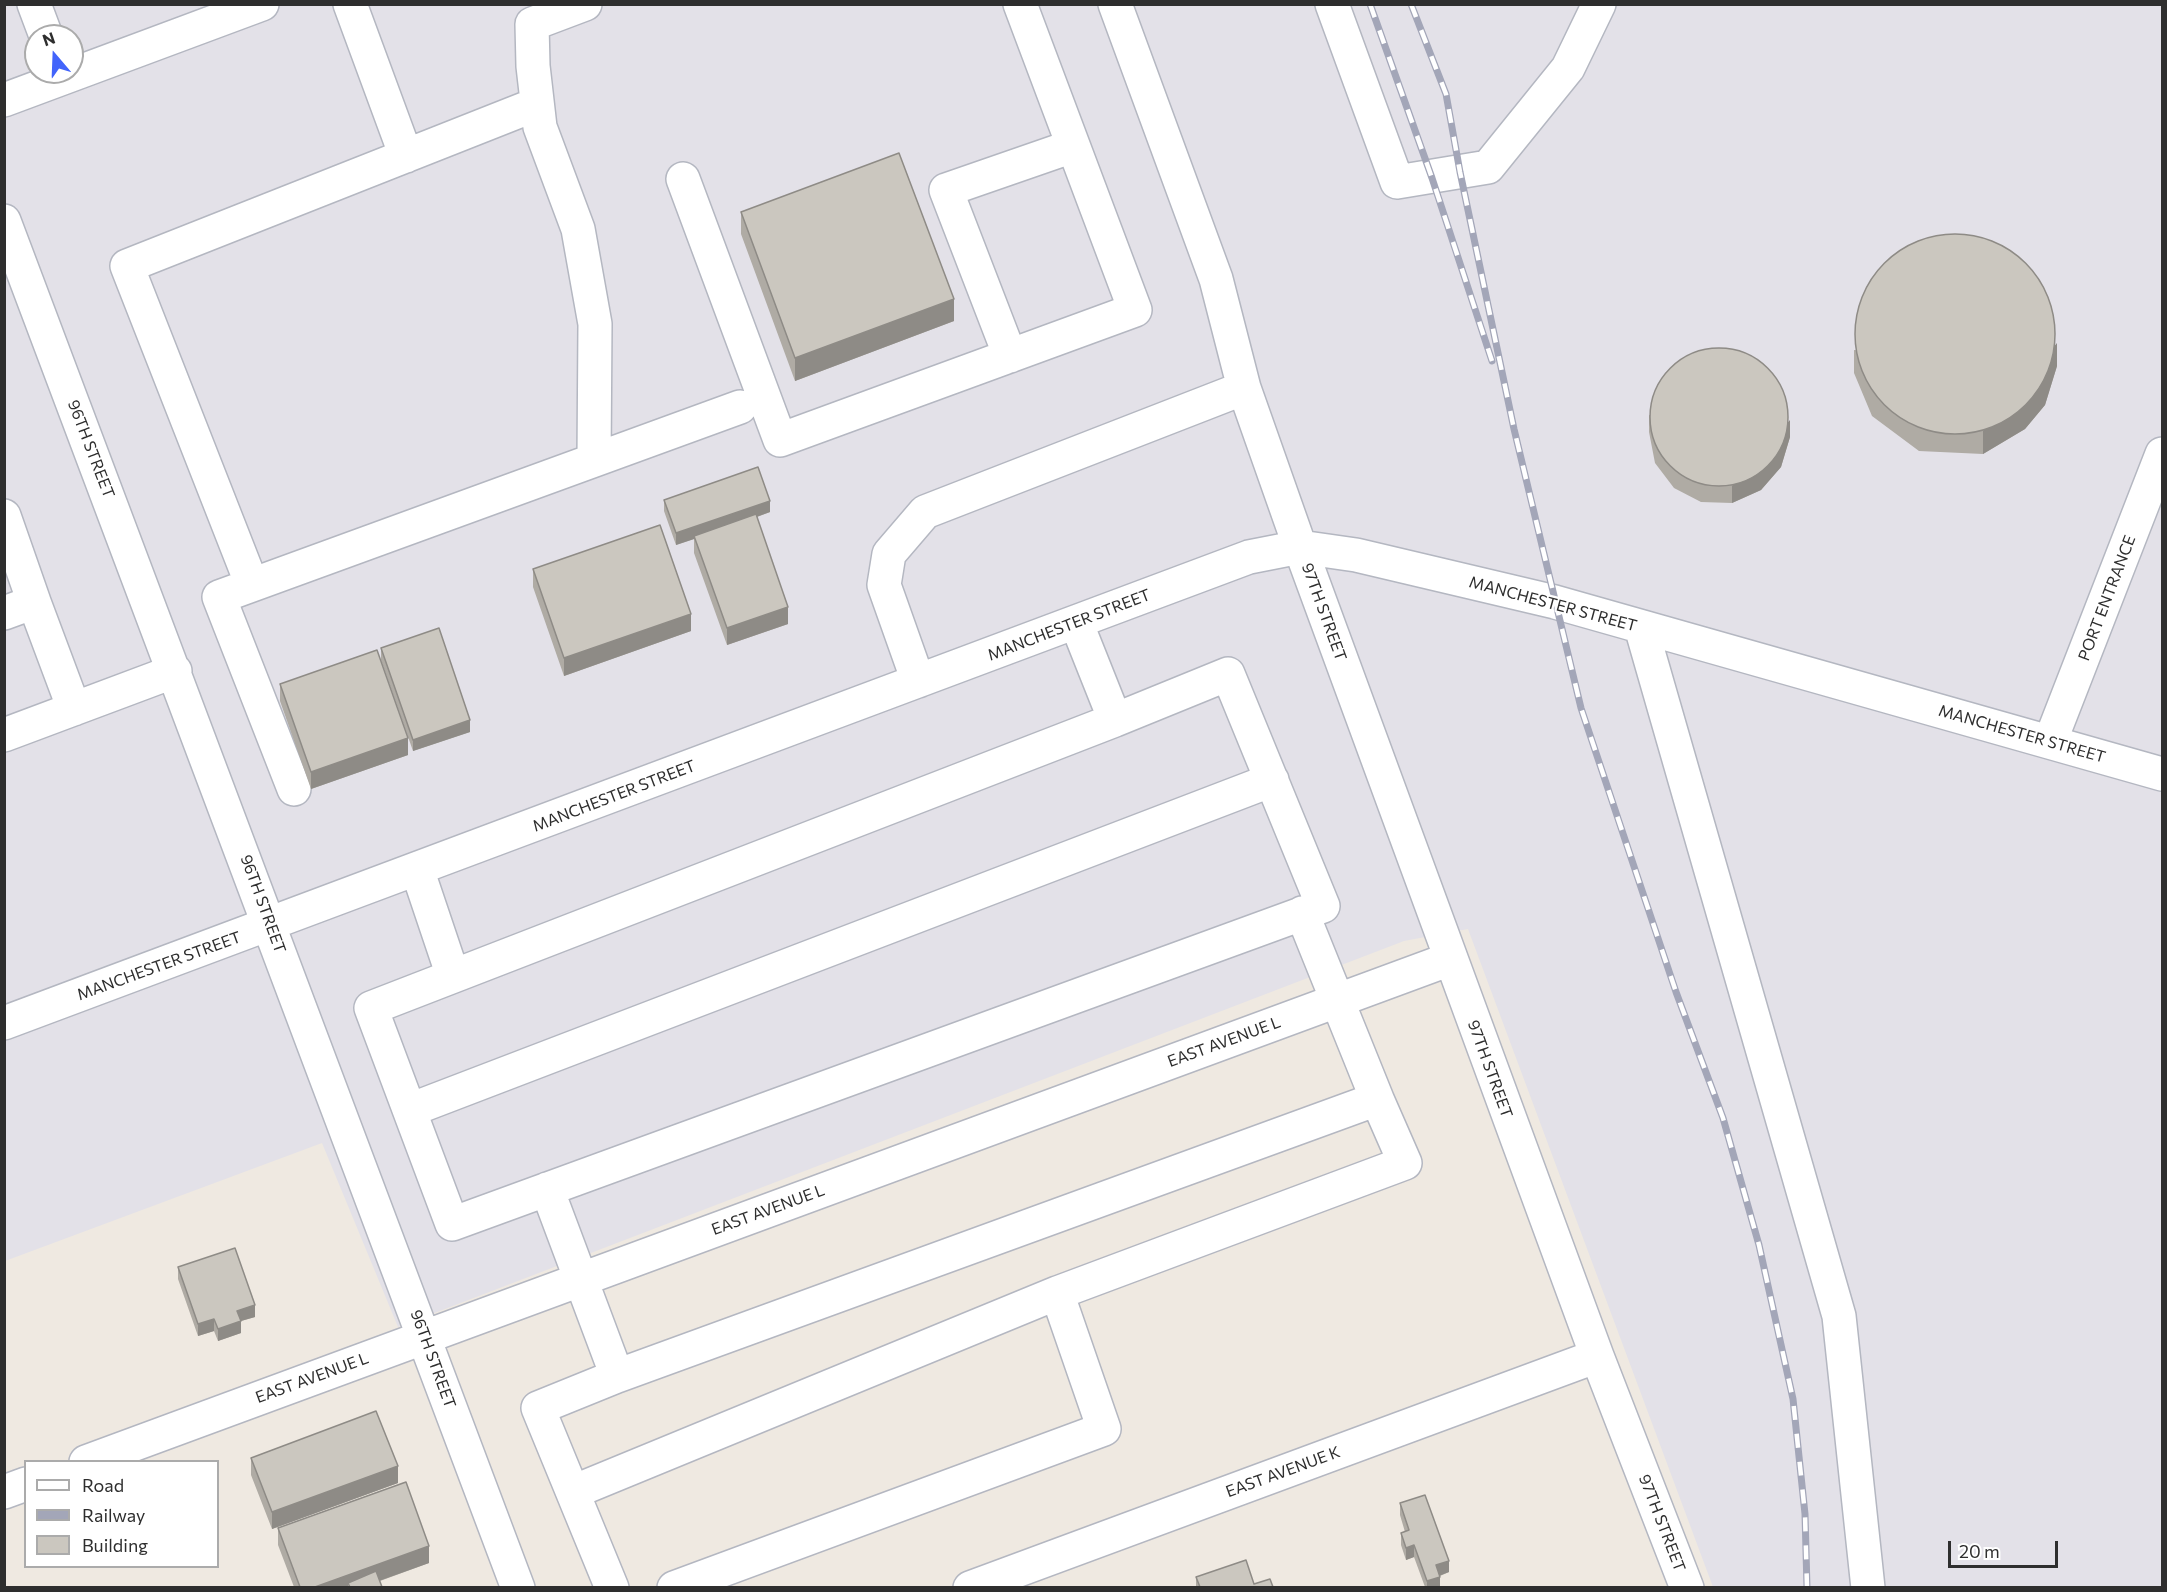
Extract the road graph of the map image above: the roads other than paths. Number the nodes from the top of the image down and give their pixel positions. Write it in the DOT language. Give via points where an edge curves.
graph roads {
  1 [pos="34,4"];
  2 [pos="262,4"];
  3 [pos="350,4"];
  4 [pos="585,4"];
  5 [pos="1020,4"];
  6 [pos="1115,4"];
  7 [pos="1332,4"];
  8 [pos="1599,4"];
  9 [pos="42,24"];
  10 [pos="84,67"];
  11 [pos="40,84"];
  12 [pos="4,100"];
  13 [pos="537,104"];
  14 [pos="1073,146"];
  15 [pos="406,156"];
  16 [pos="683,179"];
  17 [pos="8,240"];
  18 [pos="1010,356"];
  19 [pos="1244,388"];
  20 [pos="740,407"];
  21 [pos="2163,454"];
  22 [pos="594,460"];
  23 [pos="4,516"];
  24 [pos="1300,547"];
  25 [pos="252,585"];
  26 [pos="19,608"];
  27 [pos="1076,622"];
  28 [pos="1641,627"];
  29 [pos="175,671"];
  30 [pos="918,681"];
  31 [pos="74,709"];
  32 [pos="1115,720"];
  33 [pos="4,735"];
  34 [pos="2050,742"];
  35 [pos="2163,774"];
  36 [pos="1272,780"];
  37 [pos="294,789"];
  38 [pos="417,869"];
  39 [pos="1302,913"];
  40 [pos="271,925"];
  41 [pos="1450,959"];
  42 [pos="453,976"];
  43 [pos="1337,1000"];
  44 [pos="4,1023"];
  45 [pos="1377,1099"];
  46 [pos="410,1110"];
  47 [pos="548,1189"];
  48 [pos="581,1278"];
  49 [pos="1057,1293"];
  50 [pos="425,1335"];
  51 [pos="1597,1356"];
  52 [pos="617,1376"];
  53 [pos="89,1460"];
  54 [pos="24,1485"];
  55 [pos="4,1492"];
  56 [pos="573,1492"];
  57 [pos="518,1587"];
  58 [pos="612,1587"];
  59 [pos="674,1587"];
  60 [pos="970,1587"];
  61 [pos="1687,1587"];
  62 [pos="1868,1587"];
  1 -- 9 [label="street"];
  2 -- 10 [label="street"];
  3 -- 15 [label="street"];
  4 -- 13 [label="street" via="532,24"];
  5 -- 14 [label="street"];
  6 -- 19 [label="street, 97TH STREET" via="1216,279"];
  7 -- 8 [label="street" via="1397,182 1488,167 1568,68"];
  11 -- 12 [label="street"];
  13 -- 15 [label="street"];
  13 -- 22 [label="street" via="540,127 578,229 596,324"];
  14 -- 18 [label="street" via="1135,310"];
  14 -- 18 [label="street" via="946,190"];
  15 -- 25 [label="street" via="127,266"];
  16 -- 18 [label="street" via="780,440"];
  17 -- 29 [label="street, 96TH STREET"];
  19 -- 24 [label="street, 97TH STREET"];
  19 -- 30 [label="street" via="925,512 889,554 884,585"];
  20 -- 22 [label="street"];
  21 -- 34 [label="street, PORT ENTRANCE"];
  22 -- 25 [label="street"];
  23 -- 26 [label="street"];
  24 -- 27 [label="street, MANCHESTER STREET" via="1250,557"];
  24 -- 28 [label="street, MANCHESTER STREET" via="1356,555 1555,602"];
  24 -- 41 [label="street, 97TH STREET"];
  25 -- 37 [label="street" via="219,597"];
  26 -- 31 [label="street"];
  27 -- 30 [label="street, MANCHESTER STREET"];
  27 -- 32 [label="street"];
  28 -- 34 [label="street, MANCHESTER STREET"];
  28 -- 62 [label="street" via="1839,1316"];
  29 -- 31 [label="street"];
  29 -- 40 [label="street, 96TH STREET"];
  30 -- 38 [label="street, MANCHESTER STREET"];
  31 -- 33 [label="street"];
  32 -- 36 [label="street" via="1228,674"];
  32 -- 42 [label="street"];
  34 -- 35 [label="street, MANCHESTER STREET"];
  36 -- 39 [label="street" via="1323,906"];
  36 -- 46 [label="street"];
  38 -- 40 [label="street, MANCHESTER STREET"];
  38 -- 42 [label="street"];
  39 -- 43 [label="street"];
  39 -- 47 [label="street"];
  40 -- 44 [label="street, MANCHESTER STREET"];
  40 -- 50 [label="street, 96TH STREET"];
  41 -- 43 [label="street, EAST AVENUE L"];
  41 -- 51 [label="street, 97TH STREET"];
  42 -- 46 [label="street" via="371,1008"];
  43 -- 45 [label="street"];
  43 -- 48 [label="street, EAST AVENUE L"];
  45 -- 49 [label="street" via="1405,1163"];
  45 -- 52 [label="street"];
  46 -- 47 [label="street" via="452,1224"];
  47 -- 48 [label="street"];
  48 -- 50 [label="street, EAST AVENUE L"];
  48 -- 52 [label="street"];
  49 -- 56 [label="street"];
  49 -- 59 [label="street" via="1104,1429"];
  50 -- 53 [label="street, EAST AVENUE L"];
  50 -- 57 [label="street, 96TH STREET"];
  51 -- 60 [label="street, EAST AVENUE K"];
  51 -- 61 [label="street, 97TH STREET"];
  52 -- 56 [label="street" via="538,1407"];
  54 -- 55 [label="street"];
  56 -- 58 [label="street"];
}
